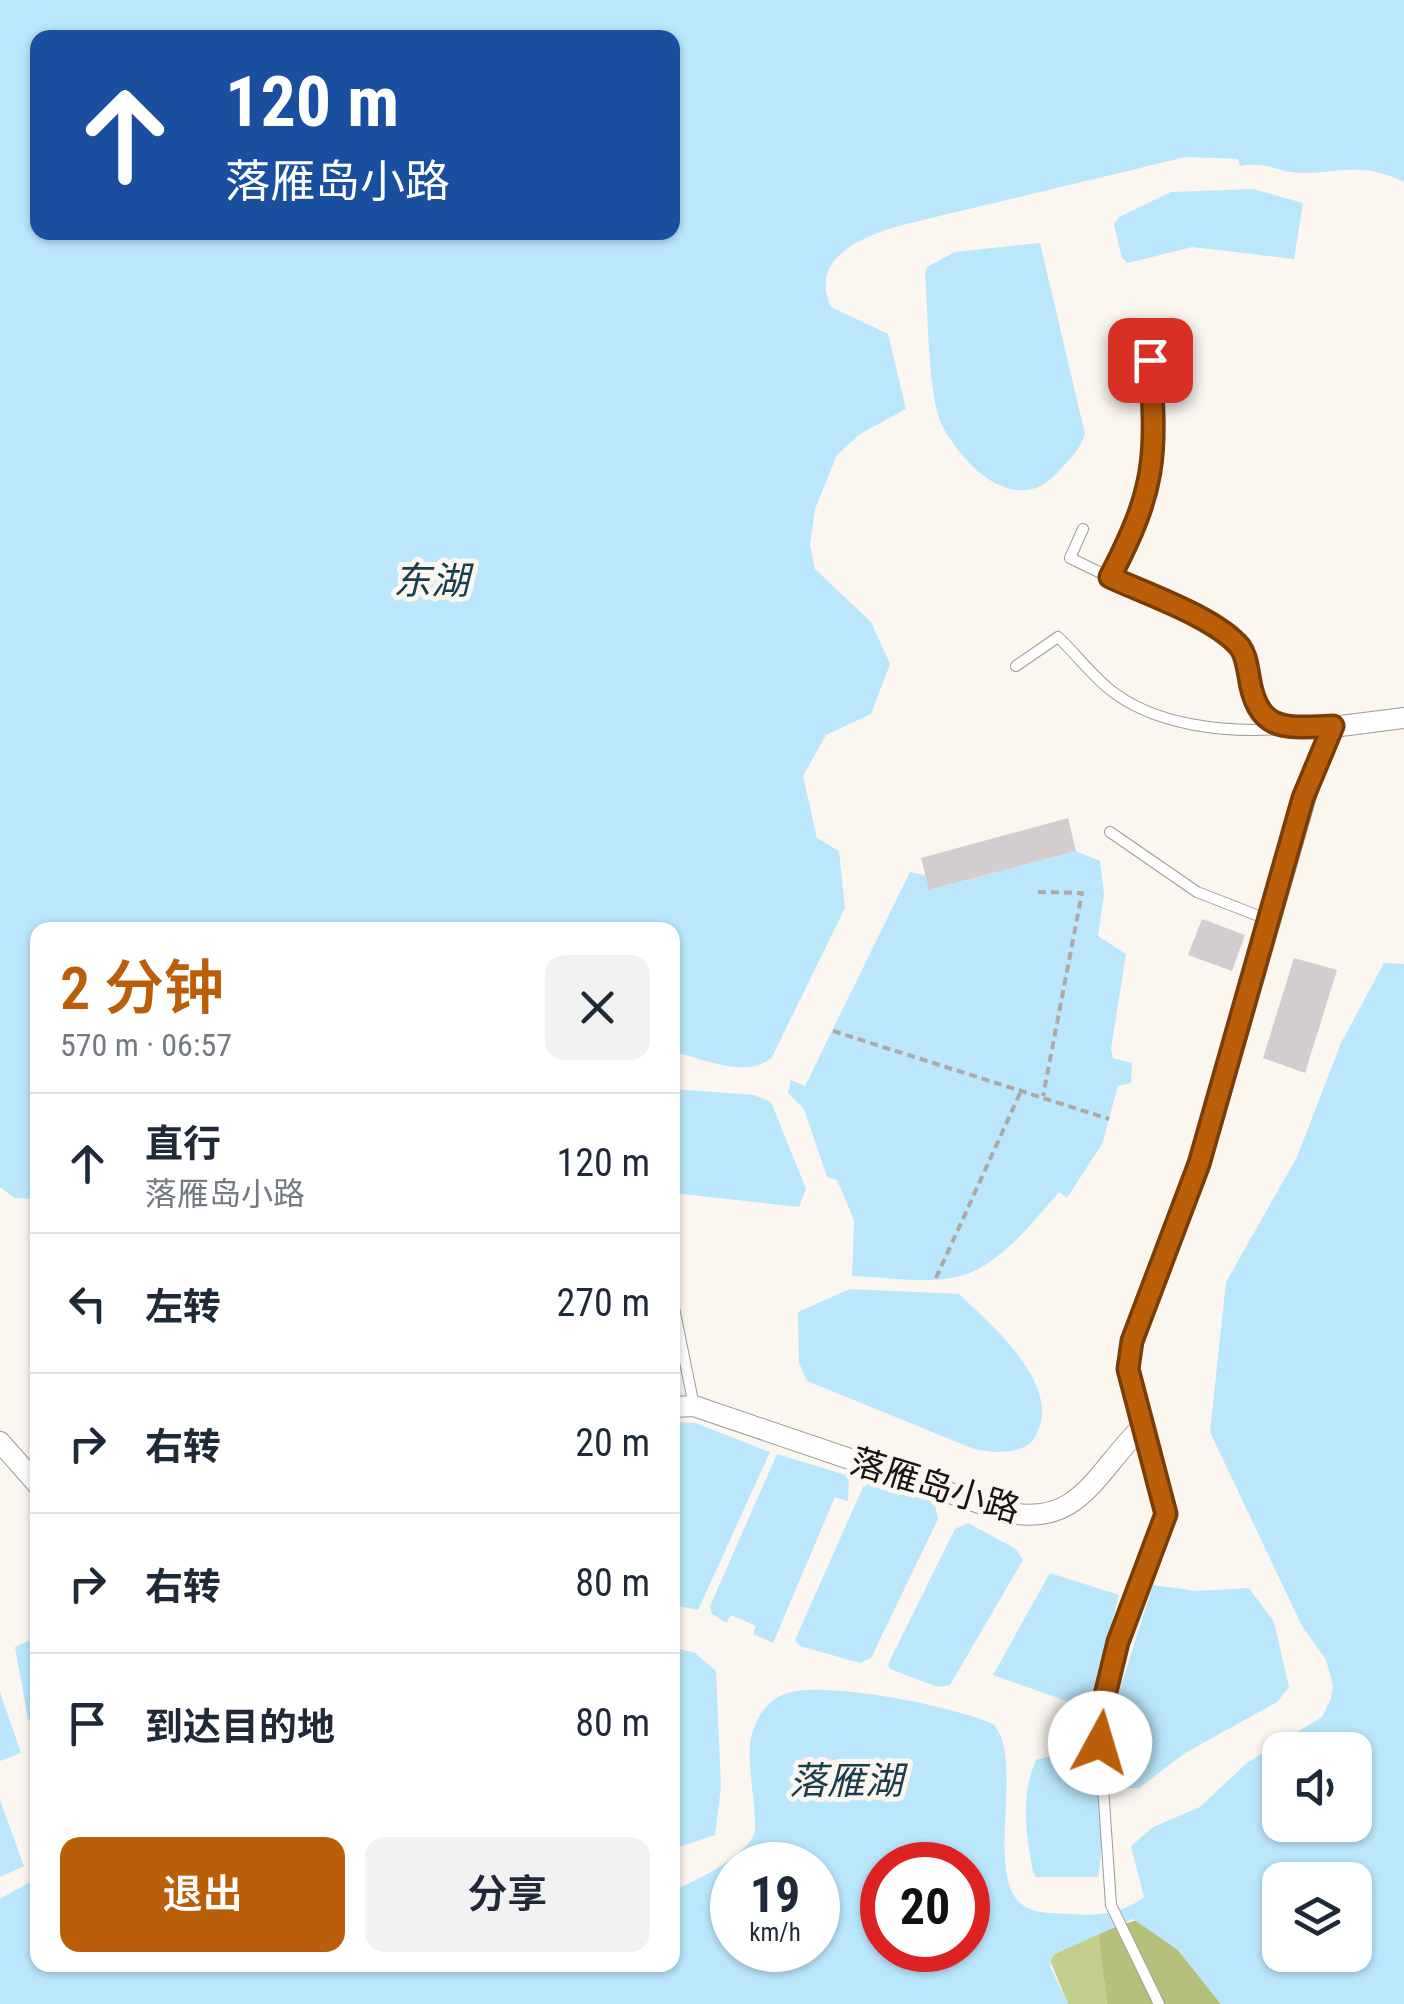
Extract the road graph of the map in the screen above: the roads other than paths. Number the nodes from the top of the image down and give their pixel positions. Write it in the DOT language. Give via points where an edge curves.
graph roads {
  1 [pos="1150,360"];
  2 [pos="1083,529"];
  3 [pos="1110,577"];
  4 [pos="1016,666"];
  5 [pos="1404,718"];
  6 [pos="1333,726"];
  7 [pos="1284,728"];
  8 [pos="1110,832"];
  9 [pos="1269,920"];
  10 [pos="680,1337"];
  11 [pos="694,1406"];
  12 [pos="680,1407"];
  13 [pos="1142,1427"];
  14 [pos="0,1442"];
  15 [pos="30,1476"];
  16 [pos="1159,2004"];
  1 -- 3 [label="lane" via="1155,457 1138,524"];
  2 -- 3 [label="lane" via="1070,558"];
  3 -- 7 [label="lane" via="1227,636 1243,652 1256,708"];
  4 -- 7 [label="lane" via="1058,636 1110,690 1172,718 1222,732"];
  5 -- 6 [label="street"];
  6 -- 7 [label="lane"];
  6 -- 9 [label="street" via="1303,798"];
  8 -- 9 [label="lane" via="1198,892"];
  9 -- 13 [label="street" via="1199,1164 1132,1341 1128,1369"];
  10 -- 11 [label="lane"];
  11 -- 12 [label="street, 落雁岛小路"];
  11 -- 13 [label="street, 落雁岛小路" via="964,1500 1042,1517 1073,1502"];
  13 -- 16 [label="lane" via="1166,1514 1118,1642 1099,1726 1111,1905"];
  14 -- 15 [label="street"];
}
